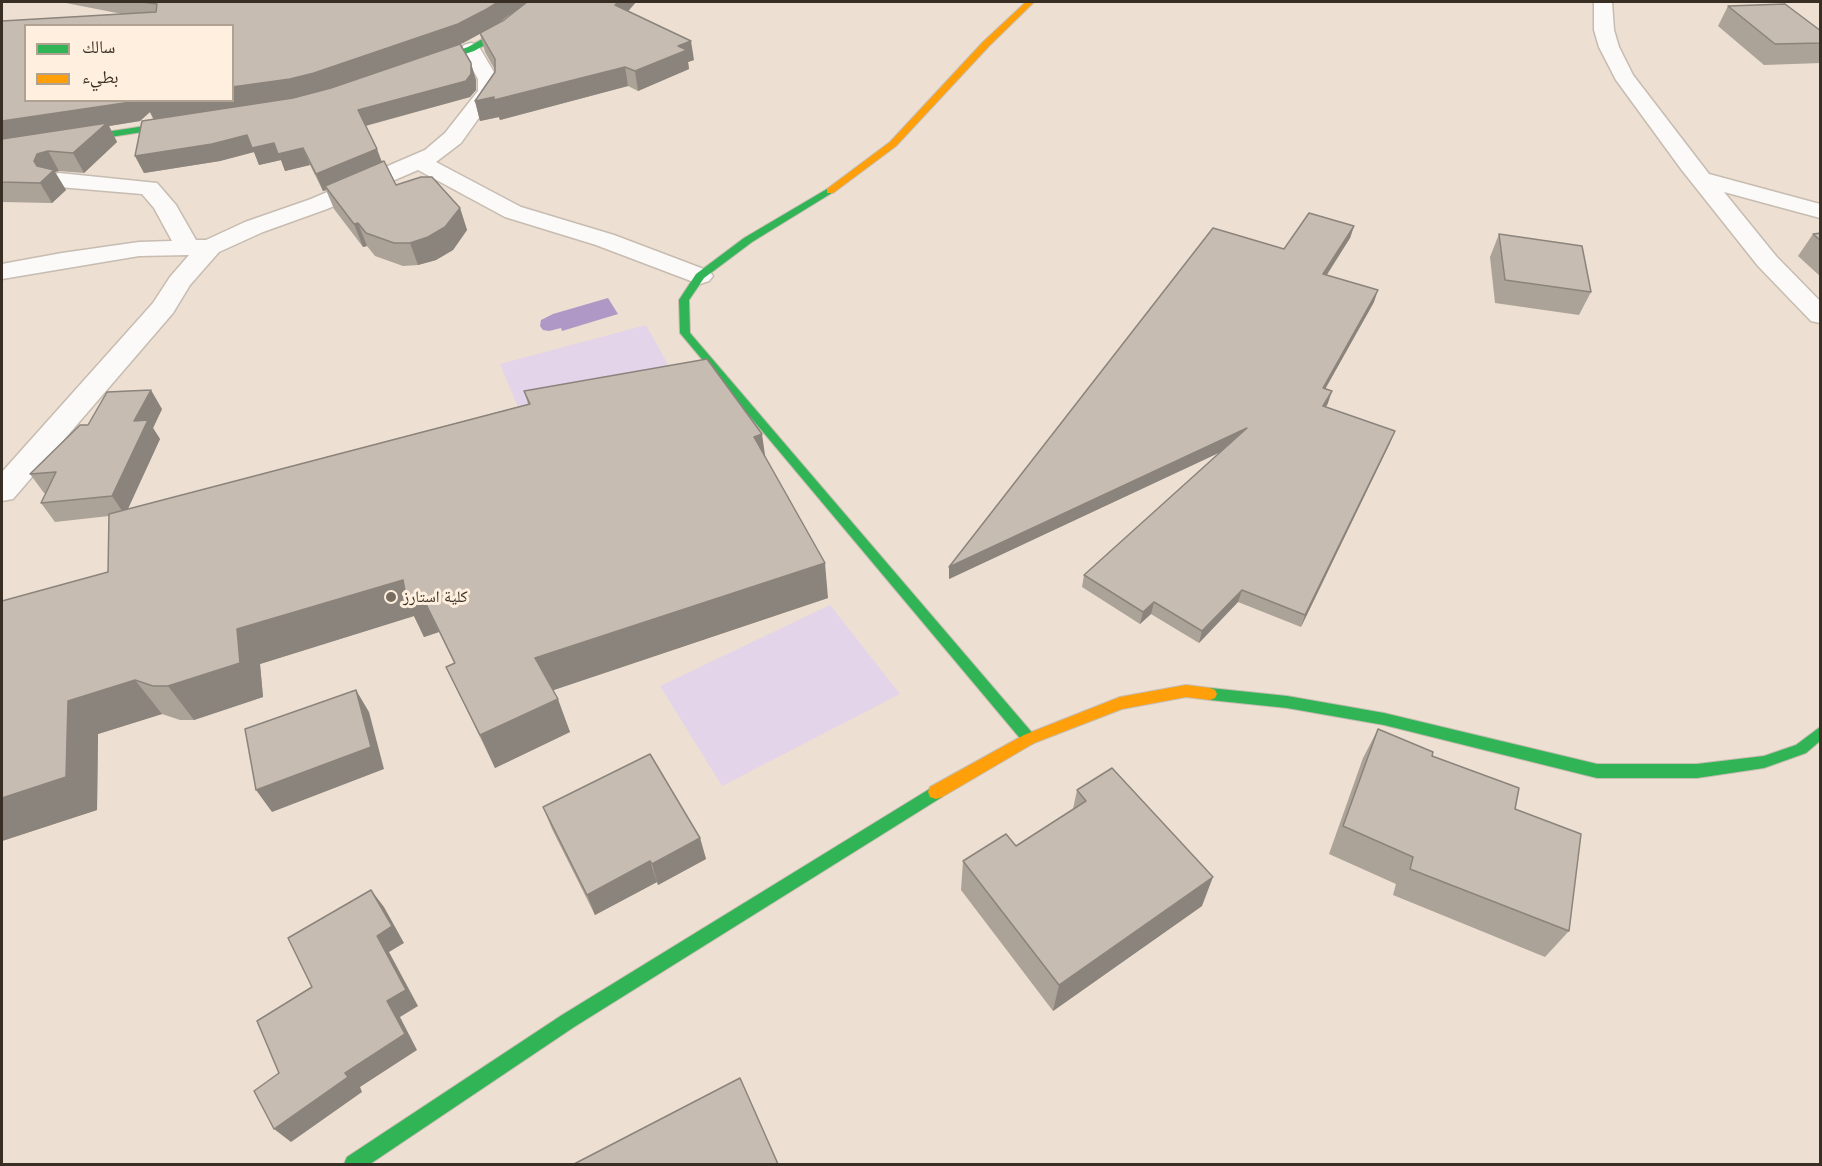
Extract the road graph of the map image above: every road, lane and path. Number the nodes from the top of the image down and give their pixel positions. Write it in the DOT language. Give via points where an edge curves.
graph roads {
  1 [pos="541,2"];
  2 [pos="1030,2"];
  3 [pos="1603,2"];
  4 [pos="471,49"];
  5 [pos="410,69"];
  6 [pos="195,121"];
  7 [pos="2,151"];
  8 [pos="418,161"];
  9 [pos="1701,179"];
  10 [pos="59,180"];
  11 [pos="1821,211"];
  12 [pos="199,247"];
  13 [pos="2,272"];
  14 [pos="700,276"];
  15 [pos="1821,315"];
  16 [pos="2,491"];
  17 [pos="1821,733"];
  18 [pos="1029,739"];
  19 [pos="354,1164"];
  1 -- 4 [label="street"];
  2 -- 14 [label="street" via="893,144 835,188 748,240"];
  3 -- 9 [label="street" via="1604,30 1623,76"];
  4 -- 5 [label="street"];
  4 -- 8 [label="street" via="488,79 488,91 453,138 433,155"];
  6 -- 7 [label="street"];
  8 -- 12 [label="street" via="319,204"];
  8 -- 14 [label="street" via="513,212"];
  9 -- 11 [label="street"];
  9 -- 15 [label="street" via="1767,261"];
  10 -- 12 [label="street" via="149,189"];
  12 -- 13 [label="street" via="139,249"];
  12 -- 16 [label="street" via="164,307"];
  14 -- 18 [label="street" via="684,300 685,333"];
  17 -- 18 [label="street" via="1801,749 1764,762 1697,771 1597,771 1384,719 1287,702 1186,691 1120,703"];
  18 -- 19 [label="street" via="932,794 568,1021"];
}
